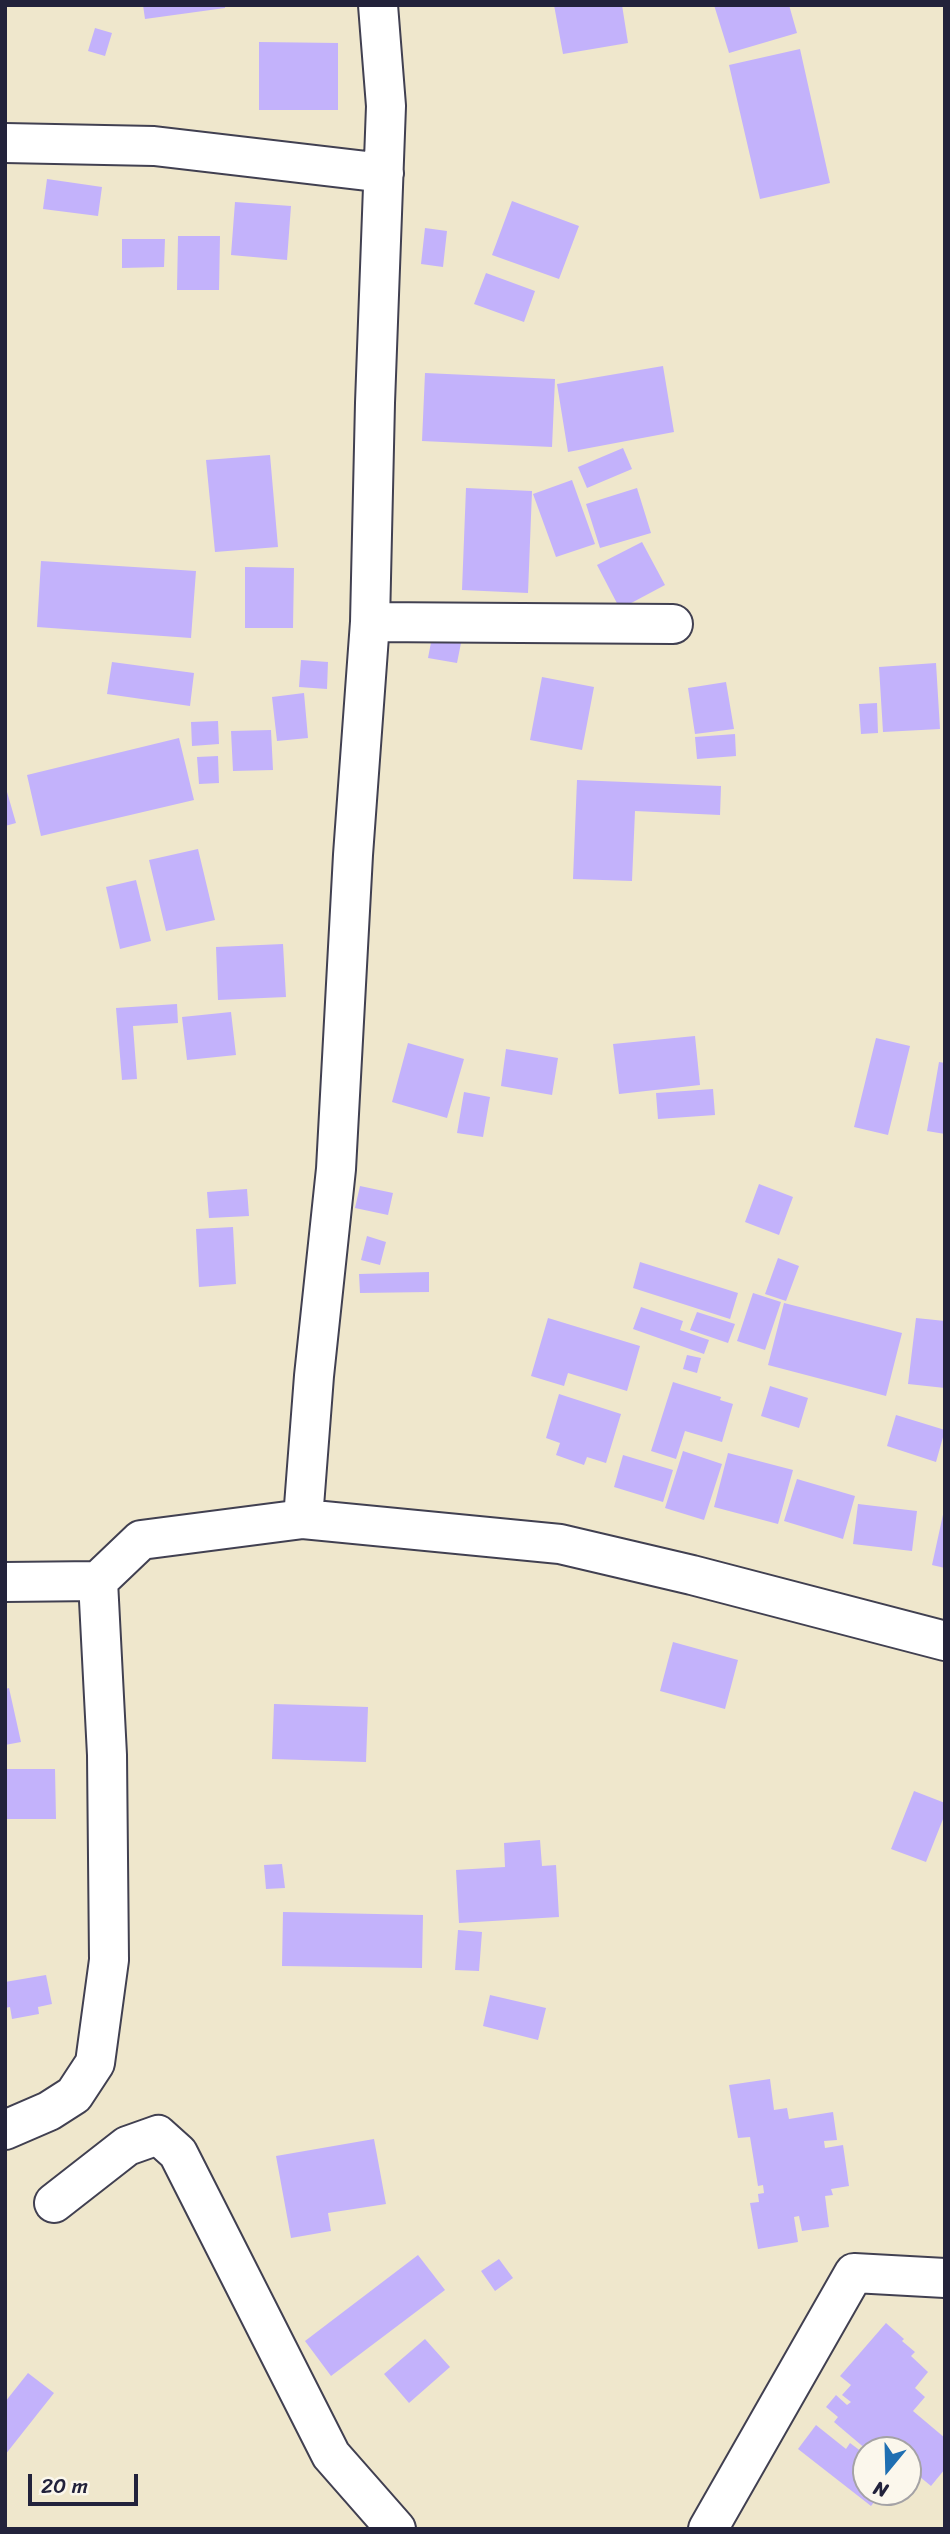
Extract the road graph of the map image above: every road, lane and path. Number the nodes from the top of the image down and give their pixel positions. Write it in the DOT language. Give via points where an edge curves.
graph roads {
  1 [pos="378,5"];
  2 [pos="5,143"];
  3 [pos="384,173"];
  4 [pos="370,622"];
  5 [pos="673,624"];
  6 [pos="303,1519"];
  7 [pos="97,1581"];
  8 [pos="5,1582"];
  9 [pos="945,1641"];
  10 [pos="5,2130"];
  11 [pos="54,2203"];
  12 [pos="945,2278"];
  13 [pos="396,2529"];
  14 [pos="708,2529"];
  1 -- 3 [label="street" via="386,107"];
  2 -- 3 [label="street" via="154,146"];
  3 -- 4 [label="street"];
  4 -- 5 [label="street"];
  4 -- 6 [label="street" via="336,1169"];
  6 -- 7 [label="street" via="141,1540"];
  6 -- 9 [label="street" via="560,1544"];
  7 -- 8 [label="street"];
  7 -- 10 [label="street" via="107,1755 109,1960 95,2063 74,2095"];
  11 -- 13 [label="street" via="127,2146 158,2135 178,2153 331,2455"];
  12 -- 14 [label="street" via="854,2273"];
}
